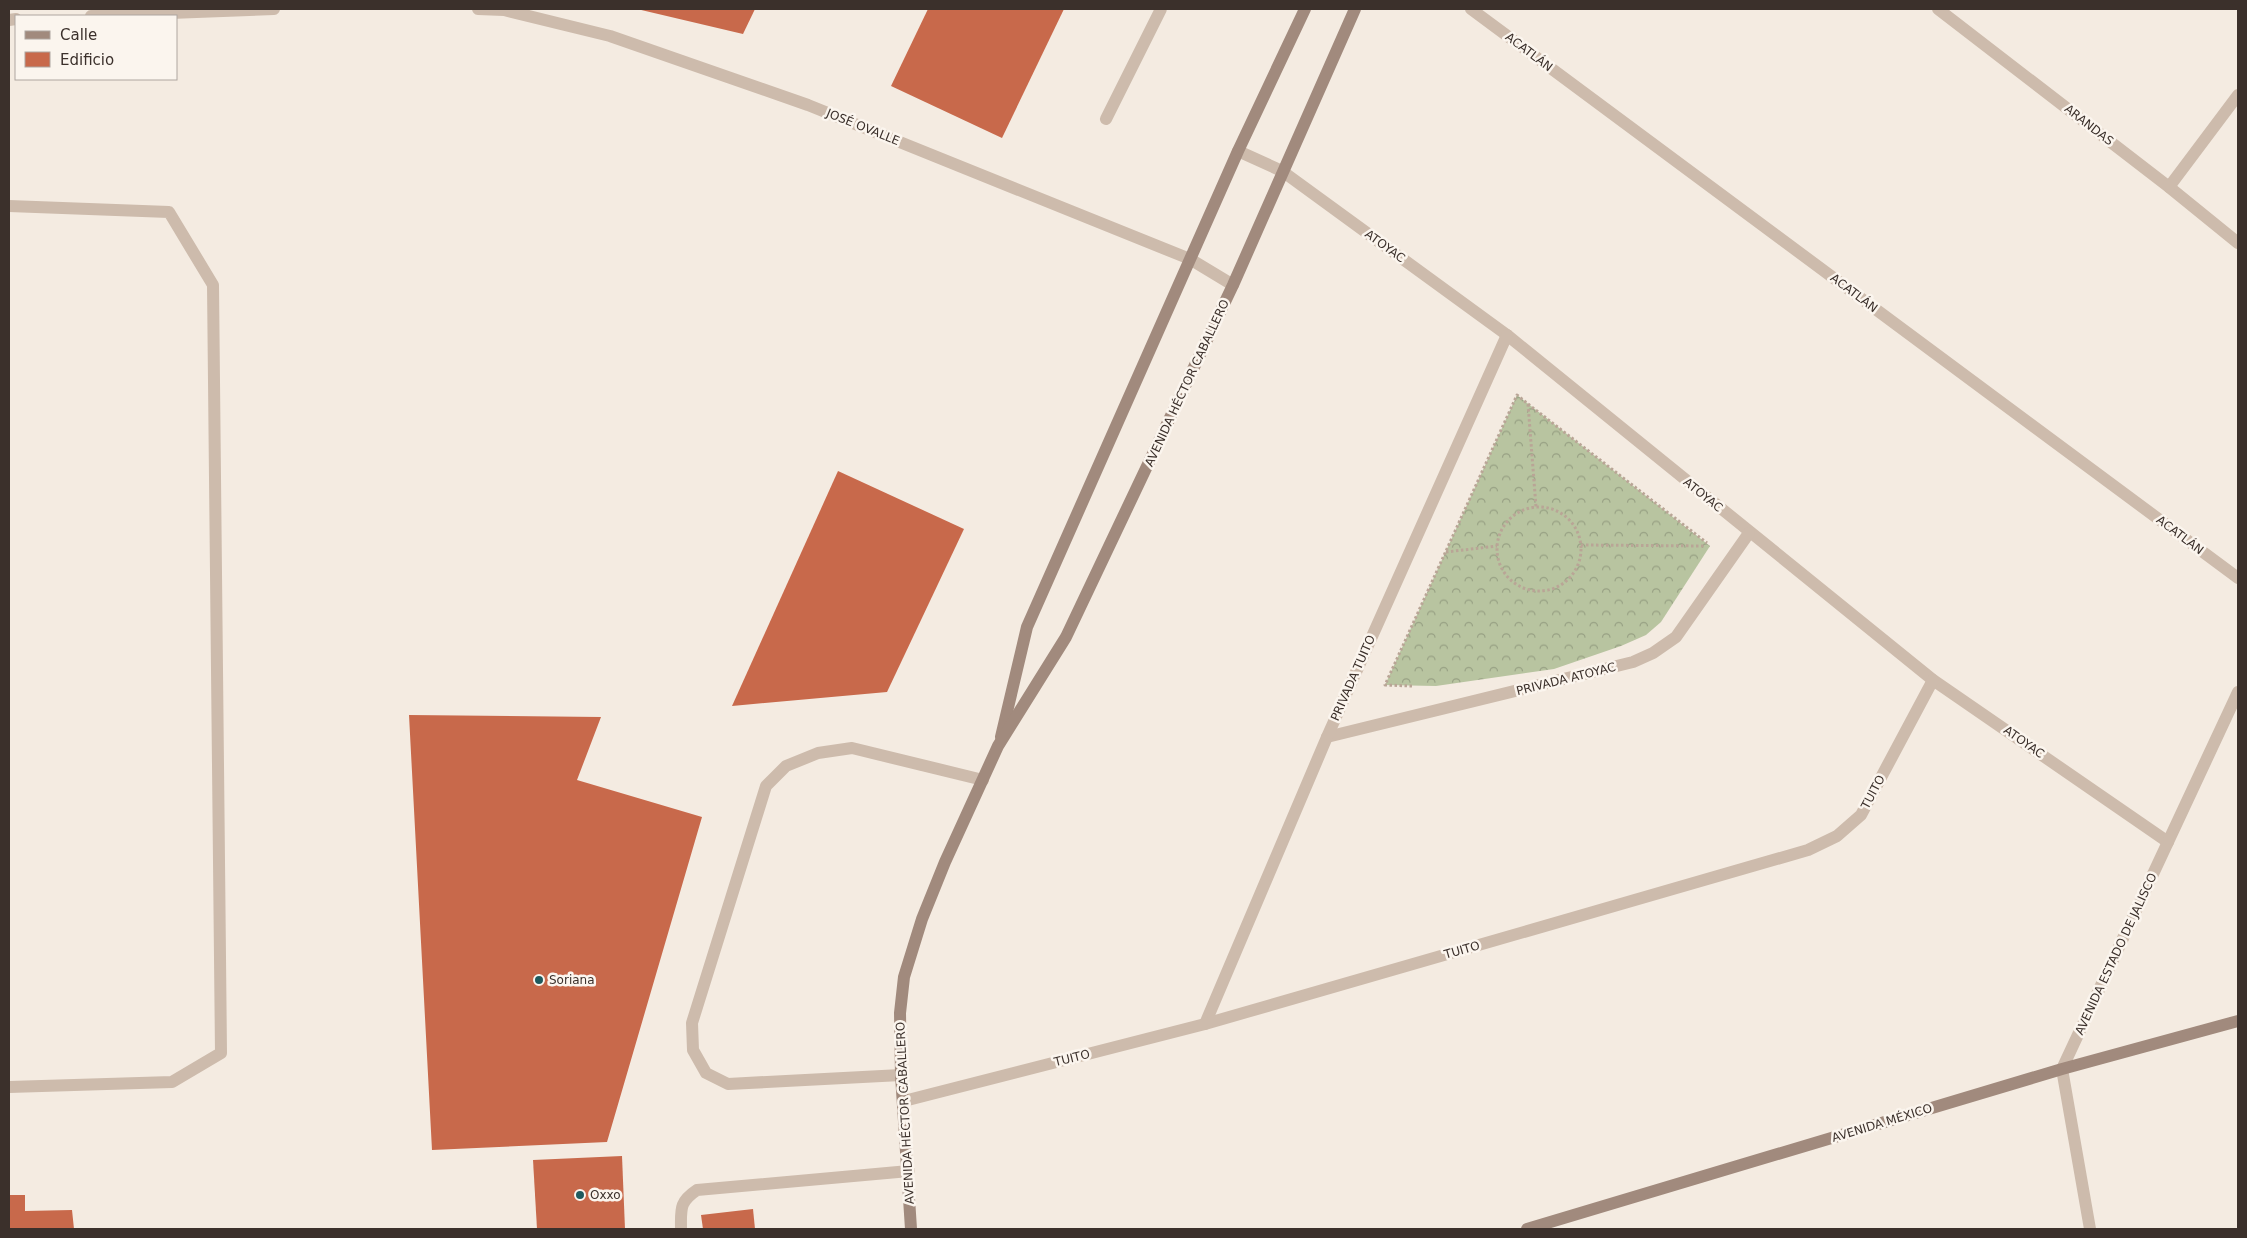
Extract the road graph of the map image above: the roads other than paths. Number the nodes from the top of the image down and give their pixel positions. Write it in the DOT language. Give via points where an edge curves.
graph roads {
  1 [pos="274,9"];
  2 [pos="478,9"];
  3 [pos="1161,9"];
  4 [pos="1305,9"];
  5 [pos="1355,9"];
  6 [pos="1471,9"];
  7 [pos="1938,9"];
  8 [pos="117,15"];
  9 [pos="2238,95"];
  10 [pos="1106,120"];
  11 [pos="1238,151"];
  12 [pos="1282,171"];
  13 [pos="2169,187"];
  14 [pos="9,206"];
  15 [pos="2238,243"];
  16 [pos="1190,259"];
  17 [pos="1233,285"];
  18 [pos="1507,335"];
  19 [pos="1749,533"];
  20 [pos="2238,578"];
  21 [pos="1933,680"];
  22 [pos="2238,692"];
  23 [pos="1327,738"];
  24 [pos="998,746"];
  25 [pos="983,780"];
  26 [pos="2168,842"];
  27 [pos="2238,1021"];
  28 [pos="1205,1024"];
  29 [pos="2062,1069"];
  30 [pos="901,1075"];
  31 [pos="9,1087"];
  32 [pos="904,1101"];
  33 [pos="908,1170"];
  34 [pos="681,1229"];
  35 [pos="911,1229"];
  36 [pos="1527,1229"];
  37 [pos="2090,1229"];
  1 -- 8 [label="street"];
  2 -- 16 [label="street, JOSÉ OVALLE" via="504,10 610,36 798,101"];
  3 -- 10 [label="street"];
  4 -- 11 [label="main road, AVENIDA HÉCTOR CABALLERO"];
  5 -- 12 [label="main road, AVENIDA HÉCTOR CABALLERO"];
  6 -- 20 [label="street, ACATLÁN"];
  7 -- 13 [label="street, ARANDAS"];
  9 -- 13 [label="street"];
  11 -- 12 [label="street, ATOYAC"];
  11 -- 16 [label="main road, AVENIDA HÉCTOR CABALLERO"];
  12 -- 17 [label="main road, AVENIDA HÉCTOR CABALLERO"];
  12 -- 18 [label="street, ATOYAC"];
  13 -- 15 [label="street, ARANDAS"];
  14 -- 31 [label="street" via="169,212 213,285 221,1053 172,1082"];
  16 -- 17 [label="street, JOSÉ OVALLE"];
  16 -- 24 [label="main road, AVENIDA HÉCTOR CABALLERO" via="1027,627"];
  17 -- 24 [label="main road, AVENIDA HÉCTOR CABALLERO" via="1066,637"];
  18 -- 19 [label="street, ATOYAC"];
  18 -- 23 [label="street, PRIVADA TUITO"];
  19 -- 21 [label="street, ATOYAC"];
  19 -- 23 [label="street, PRIVADA ATOYAC" via="1676,637 1653,653 1633,662"];
  21 -- 26 [label="street, ATOYAC"];
  21 -- 28 [label="street, TUITO" via="1861,815 1825,843"];
  22 -- 26 [label="street, AVENIDA ESTADO DE JALISCO"];
  23 -- 28 [label="street, PRIVADA TUITO"];
  24 -- 25 [label="main road, AVENIDA HÉCTOR CABALLERO"];
  25 -- 30 [label="main road, AVENIDA HÉCTOR CABALLERO" via="929,903 904,977 900,1013"];
  25 -- 30 [label="street" via="852,748 818,753 786,766 766,786 692,1023 693,1050 697,1058 706,1073 728,1084"];
  26 -- 29 [label="street, AVENIDA ESTADO DE JALISCO"];
  27 -- 29 [label="main road, AVENIDA MÉXICO"];
  28 -- 32 [label="street, TUITO"];
  29 -- 36 [label="main road, AVENIDA MÉXICO"];
  29 -- 37 [label="street"];
  30 -- 32 [label="main road, AVENIDA HÉCTOR CABALLERO"];
  32 -- 33 [label="main road, AVENIDA HÉCTOR CABALLERO"];
  33 -- 34 [label="street" via="697,1190 682,1204"];
  33 -- 35 [label="main road, AVENIDA HÉCTOR CABALLERO"];
}
